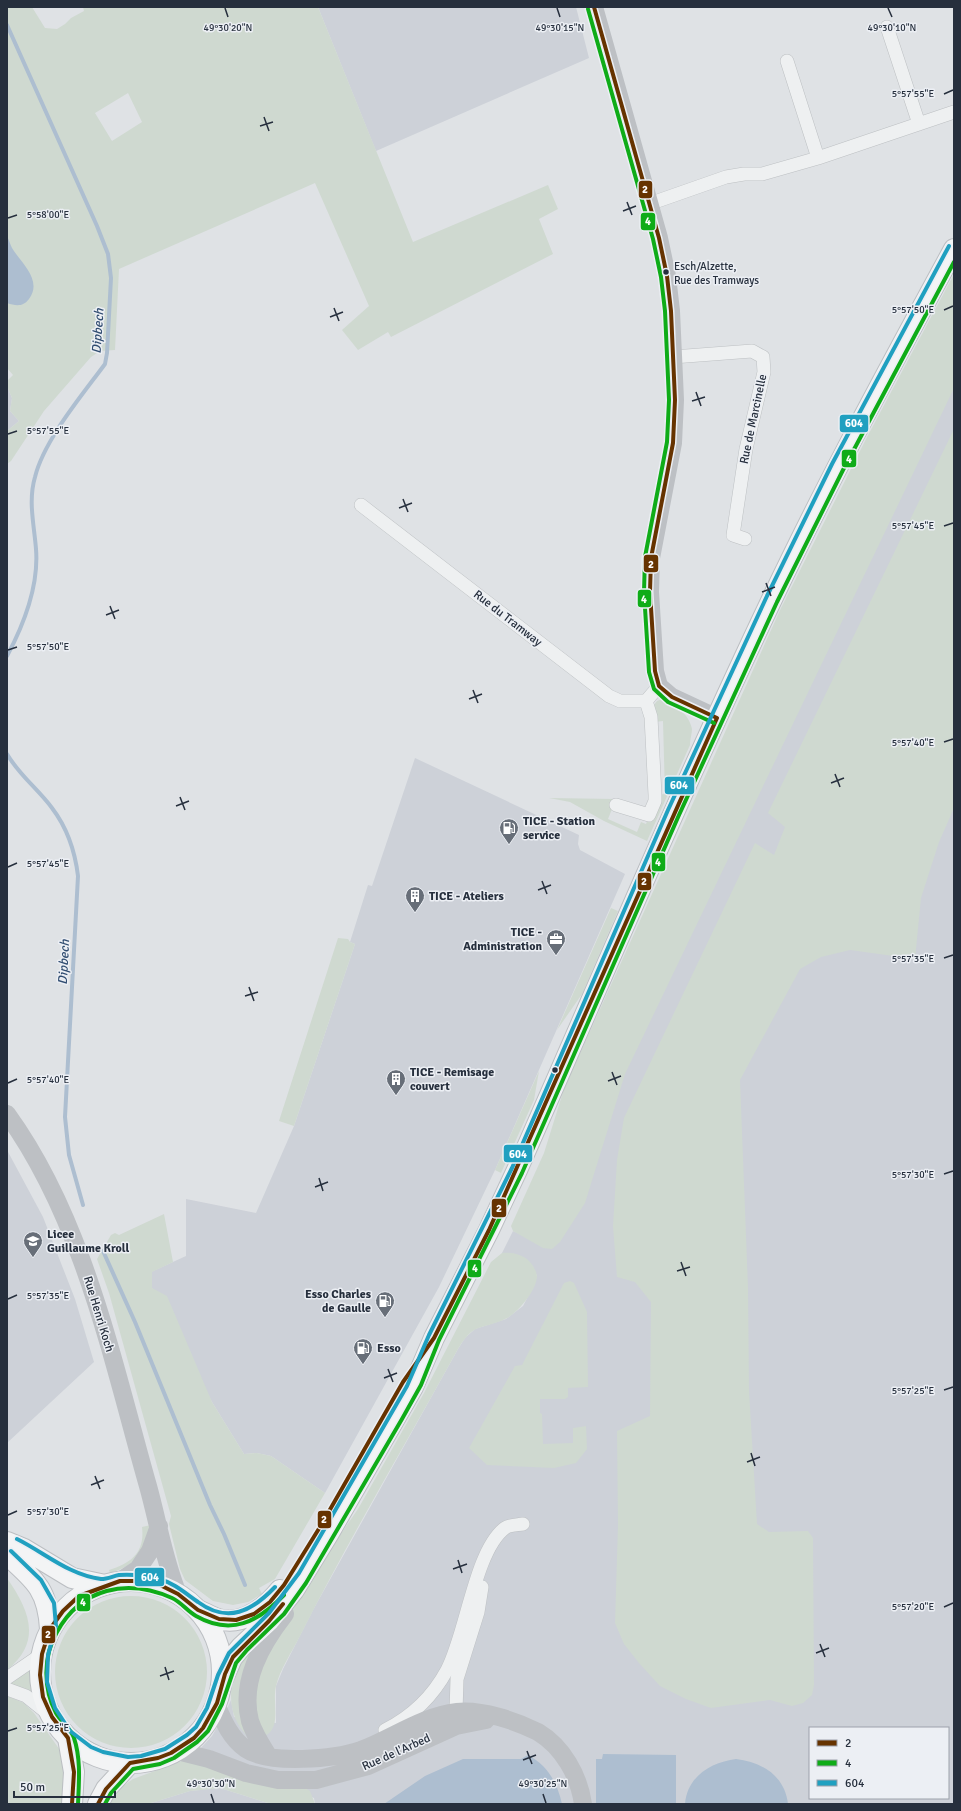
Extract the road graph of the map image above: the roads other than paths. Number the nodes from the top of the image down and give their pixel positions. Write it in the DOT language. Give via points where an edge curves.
graph roads {
  1 [pos="594,7"];
  2 [pos="888,27"];
  3 [pos="787,61"];
  4 [pos="954,112"];
  5 [pos="919,124"];
  6 [pos="818,158"];
  7 [pos="649,204"];
  8 [pos="954,249"];
  9 [pos="673,357"];
  10 [pos="361,505"];
  11 [pos="745,539"];
  12 [pos="659,686"];
  13 [pos="646,701"];
  14 [pos="717,718"];
  15 [pos="616,805"];
  16 [pos="7,1114"];
  17 [pos="434,1338"];
  18 [pos="522,1524"];
  19 [pos="159,1526"];
  20 [pos="330,1533"];
  21 [pos="7,1542"];
  22 [pos="489,1550"];
  23 [pos="7,1555"];
  24 [pos="113,1583"];
  25 [pos="178,1594"];
  26 [pos="198,1610"];
  27 [pos="50,1629"];
  28 [pos="42,1654"];
  29 [pos="7,1678"];
  30 [pos="222,1681"];
  31 [pos="7,1689"];
  32 [pos="216,1704"];
  33 [pos="456,1712"];
  34 [pos="52,1717"];
  35 [pos="499,1718"];
  36 [pos="68,1738"];
  37 [pos="177,1751"];
  38 [pos="337,1754"];
  39 [pos="269,1757"];
  40 [pos="130,1763"];
  41 [pos="345,1773"];
  42 [pos="72,1804"];
  43 [pos="98,1804"];
  44 [pos="583,1804"];
  1 -- 7 [label="street"];
  2 -- 5 [label="street"];
  3 -- 6 [label="street"];
  4 -- 5 [label="street"];
  5 -- 6 [label="street"];
  6 -- 7 [label="street" via="762,174 726,177"];
  7 -- 9 [label="street" via="666,276"];
  8 -- 14 [label="main road" via="851,440 773,597"];
  9 -- 11 [label="street, Rue de Marcinelle" via="752,351 763,357 764,372 746,449 733,535"];
  9 -- 12 [label="street" via="673,443 651,558 650,592 655,671"];
  10 -- 13 [label="street, Rue du Tramway" via="609,696 620,701"];
  12 -- 13 [label="street"];
  12 -- 14 [label="street" via="672,697"];
  13 -- 15 [label="street" via="651,718 655,801 649,815"];
  14 -- 17 [label="main road" via="504,1199"];
  16 -- 19 [label="street, Rue Henri Koch" via="53,1194 90,1283"];
  17 -- 20 [label="main road" via="413,1387"];
  17 -- 26 [label="main road" via="403,1382 320,1528 288,1579 270,1602 254,1614 236,1620 219,1619"];
  18 -- 22 [label="street" via="506,1527 495,1537"];
  19 -- 24 [label="street" via="150,1551 138,1569"];
  19 -- 25 [label="street, Rue Henri Koch" via="171,1577"];
  20 -- 30 [label="main road" via="294,1590 269,1621 232,1658"];
  20 -- 39 [label="street" via="318,1567 259,1650 251,1674 247,1703 251,1722"];
  21 -- 24 [label="main road" via="24,1549 72,1578"];
  22 -- 33 [label="street" via="478,1612 457,1679"];
  22 -- 38 [label="street" via="474,1585 448,1669 432,1693 398,1724"];
  23 -- 27 [label="main road" via="39,1586 47,1603"];
  24 -- 25 [label="main road" via="140,1581 160,1585"];
  24 -- 27 [label="main road" via="79,1596 63,1611"];
  25 -- 26 [label="main road"];
  26 -- 30 [label="main road" via="213,1631 221,1656"];
  27 -- 28 [label="main road"];
  28 -- 29 [label="street"];
  28 -- 34 [label="main road" via="40,1675 43,1697"];
  30 -- 32 [label="main road"];
  31 -- 34 [label="street" via="26,1696"];
  32 -- 37 [label="main road" via="207,1722 194,1738"];
  32 -- 39 [label="street, Rue de l'Arbed" via="233,1738 246,1750"];
  33 -- 35 [label="street, Rue de l'Arbed" via="474,1712"];
  33 -- 38 [label="street, Rue de l'Arbed" via="429,1719 361,1750"];
  33 -- 41 [label="street" via="450,1721 364,1760"];
  34 -- 36 [label="main road"];
  35 -- 41 [label="street, Rue de l'Arbed" via="456,1726 368,1766"];
  35 -- 44 [label="street, Rue de l'Arbed" via="528,1727 553,1744 578,1781"];
  36 -- 40 [label="main road" via="86,1751 107,1760"];
  36 -- 42 [label="main road" via="74,1772"];
  37 -- 40 [label="main road" via="162,1758"];
  37 -- 41 [label="street, Rue de l'Arbed" via="209,1759 246,1773 278,1780 316,1780"];
  38 -- 39 [label="street, Rue de l'Arbed" via="297,1759"];
  40 -- 43 [label="main road" via="106,1789"];
}
